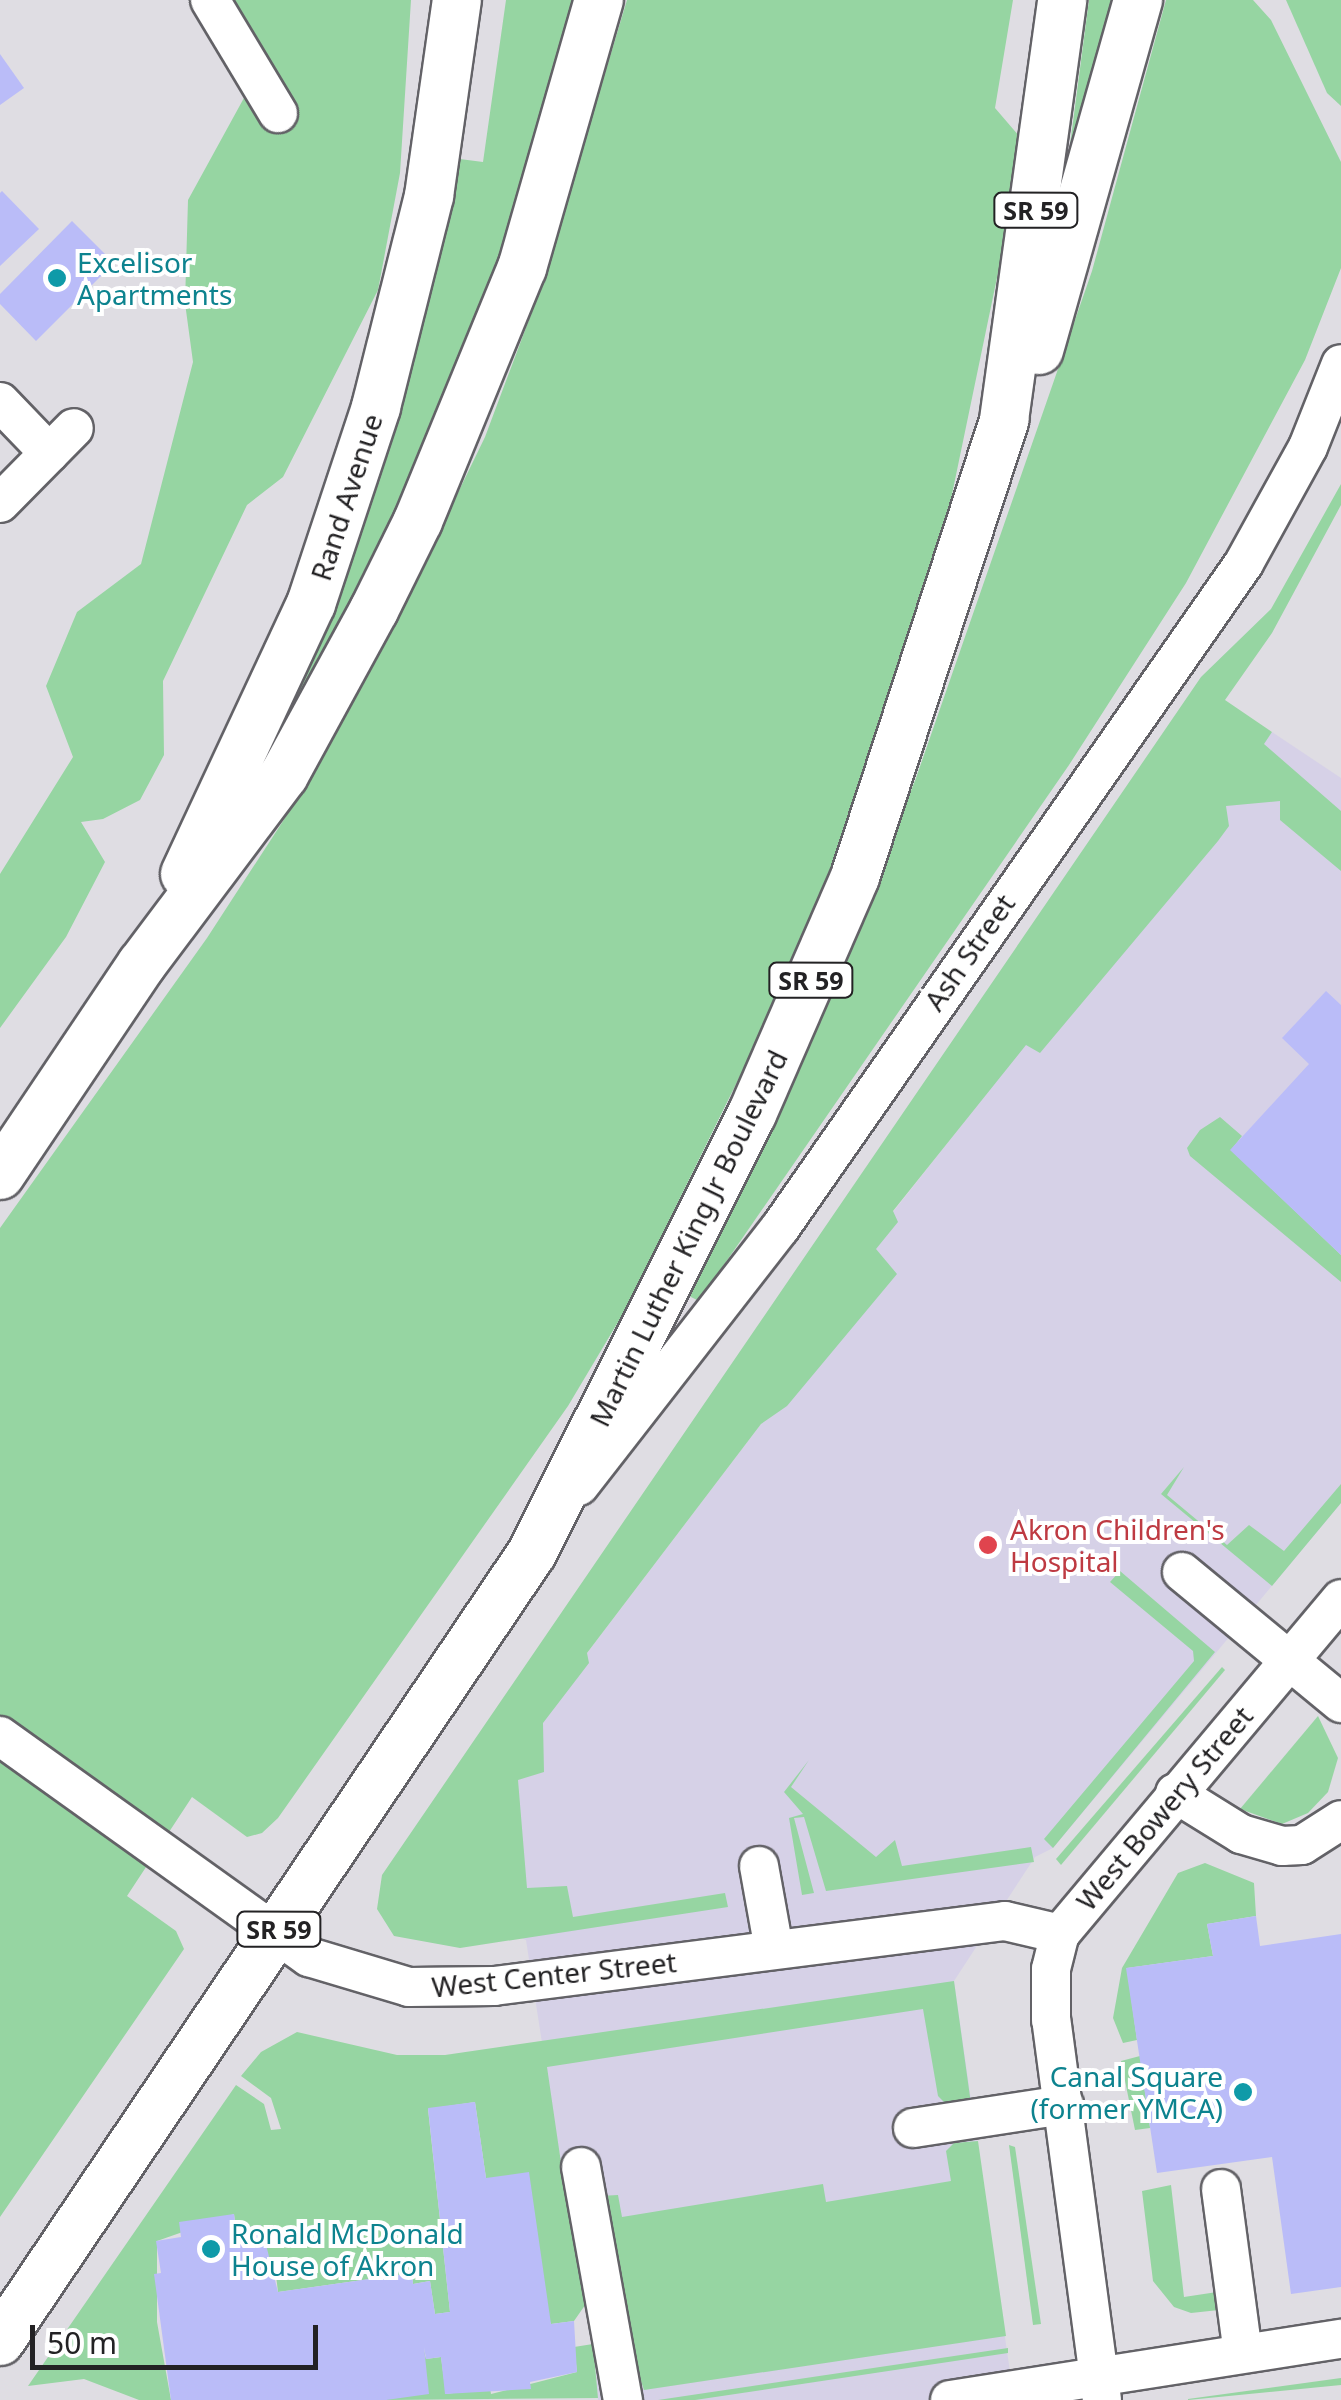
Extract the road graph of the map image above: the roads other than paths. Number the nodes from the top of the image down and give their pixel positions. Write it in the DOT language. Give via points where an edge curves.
graph roads {
  1 [pos="210,0"];
  2 [pos="457,0"];
  3 [pos="598,0"];
  4 [pos="1062,0"];
  5 [pos="1138,0"];
  6 [pos="278,114"];
  7 [pos="1341,364"];
  8 [pos="0,402"];
  9 [pos="1004,420"];
  10 [pos="0,503"];
  11 [pos="142,964"];
  12 [pos="0,1174"];
  13 [pos="556,1515"];
  14 [pos="1182,1572"];
  15 [pos="1341,1599"];
  16 [pos="1291,1656"];
  17 [pos="1341,1703"];
  18 [pos="0,1736"];
  19 [pos="1175,1793"];
  20 [pos="1341,1820"];
  21 [pos="759,1866"];
  22 [pos="277,1933"];
  23 [pos="1060,1934"];
  24 [pos="774,1949"];
  25 [pos="1064,2105"];
  26 [pos="913,2128"];
  27 [pos="581,2167"];
  28 [pos="1221,2189"];
  29 [pos="1341,2339"];
  30 [pos="0,2341"];
  31 [pos="1243,2354"];
  32 [pos="1100,2389"];
  33 [pos="623,2400"];
  34 [pos="950,2400"];
  1 -- 6 [label="street"];
  2 -- 11 [label="main road, Rand Avenue" via="418,244 346,503 311,604"];
  3 -- 11 [label="main road" via="522,268 418,521 284,775"];
  4 -- 9 [label="main road, Martin Luther King Jr Boulevard / SR 59"];
  5 -- 9 [label="main road" via="1106,133 1036,360"];
  7 -- 13 [label="street, Ash Street" via="1308,447 1244,563 780,1228"];
  8 -- 10 [label="street" via="61,441"];
  9 -- 13 [label="main road, Martin Luther King Jr Boulevard / SR 59" via="855,877 752,1114 628,1352"];
  11 -- 12 [label="main road"];
  13 -- 22 [label="main road, Martin Luther King Jr Boulevard / SR 59"];
  14 -- 16 [label="street"];
  15 -- 16 [label="street, West Bowery Street"];
  16 -- 17 [label="street"];
  16 -- 19 [label="street, West Bowery Street"];
  18 -- 22 [label="street, West Center Street"];
  19 -- 20 [label="street" via="1241,1834 1282,1846 1302,1845"];
  19 -- 23 [label="street, West Bowery Street"];
  21 -- 24 [label="street"];
  22 -- 24 [label="street, West Center Street" via="309,1957 370,1979 450,1989"];
  22 -- 30 [label="main road, Martin Luther King Jr Boulevard / SR 59"];
  23 -- 24 [label="street, West Center Street" via="1005,1922"];
  23 -- 25 [label="street, West Bowery Street" via="1051,1969 1051,2020"];
  25 -- 26 [label="street"];
  25 -- 32 [label="street, West Bowery Street"];
  27 -- 33 [label="street"];
  28 -- 31 [label="street"];
  29 -- 31 [label="street"];
  31 -- 32 [label="street"];
  32 -- 34 [label="street"];
}
